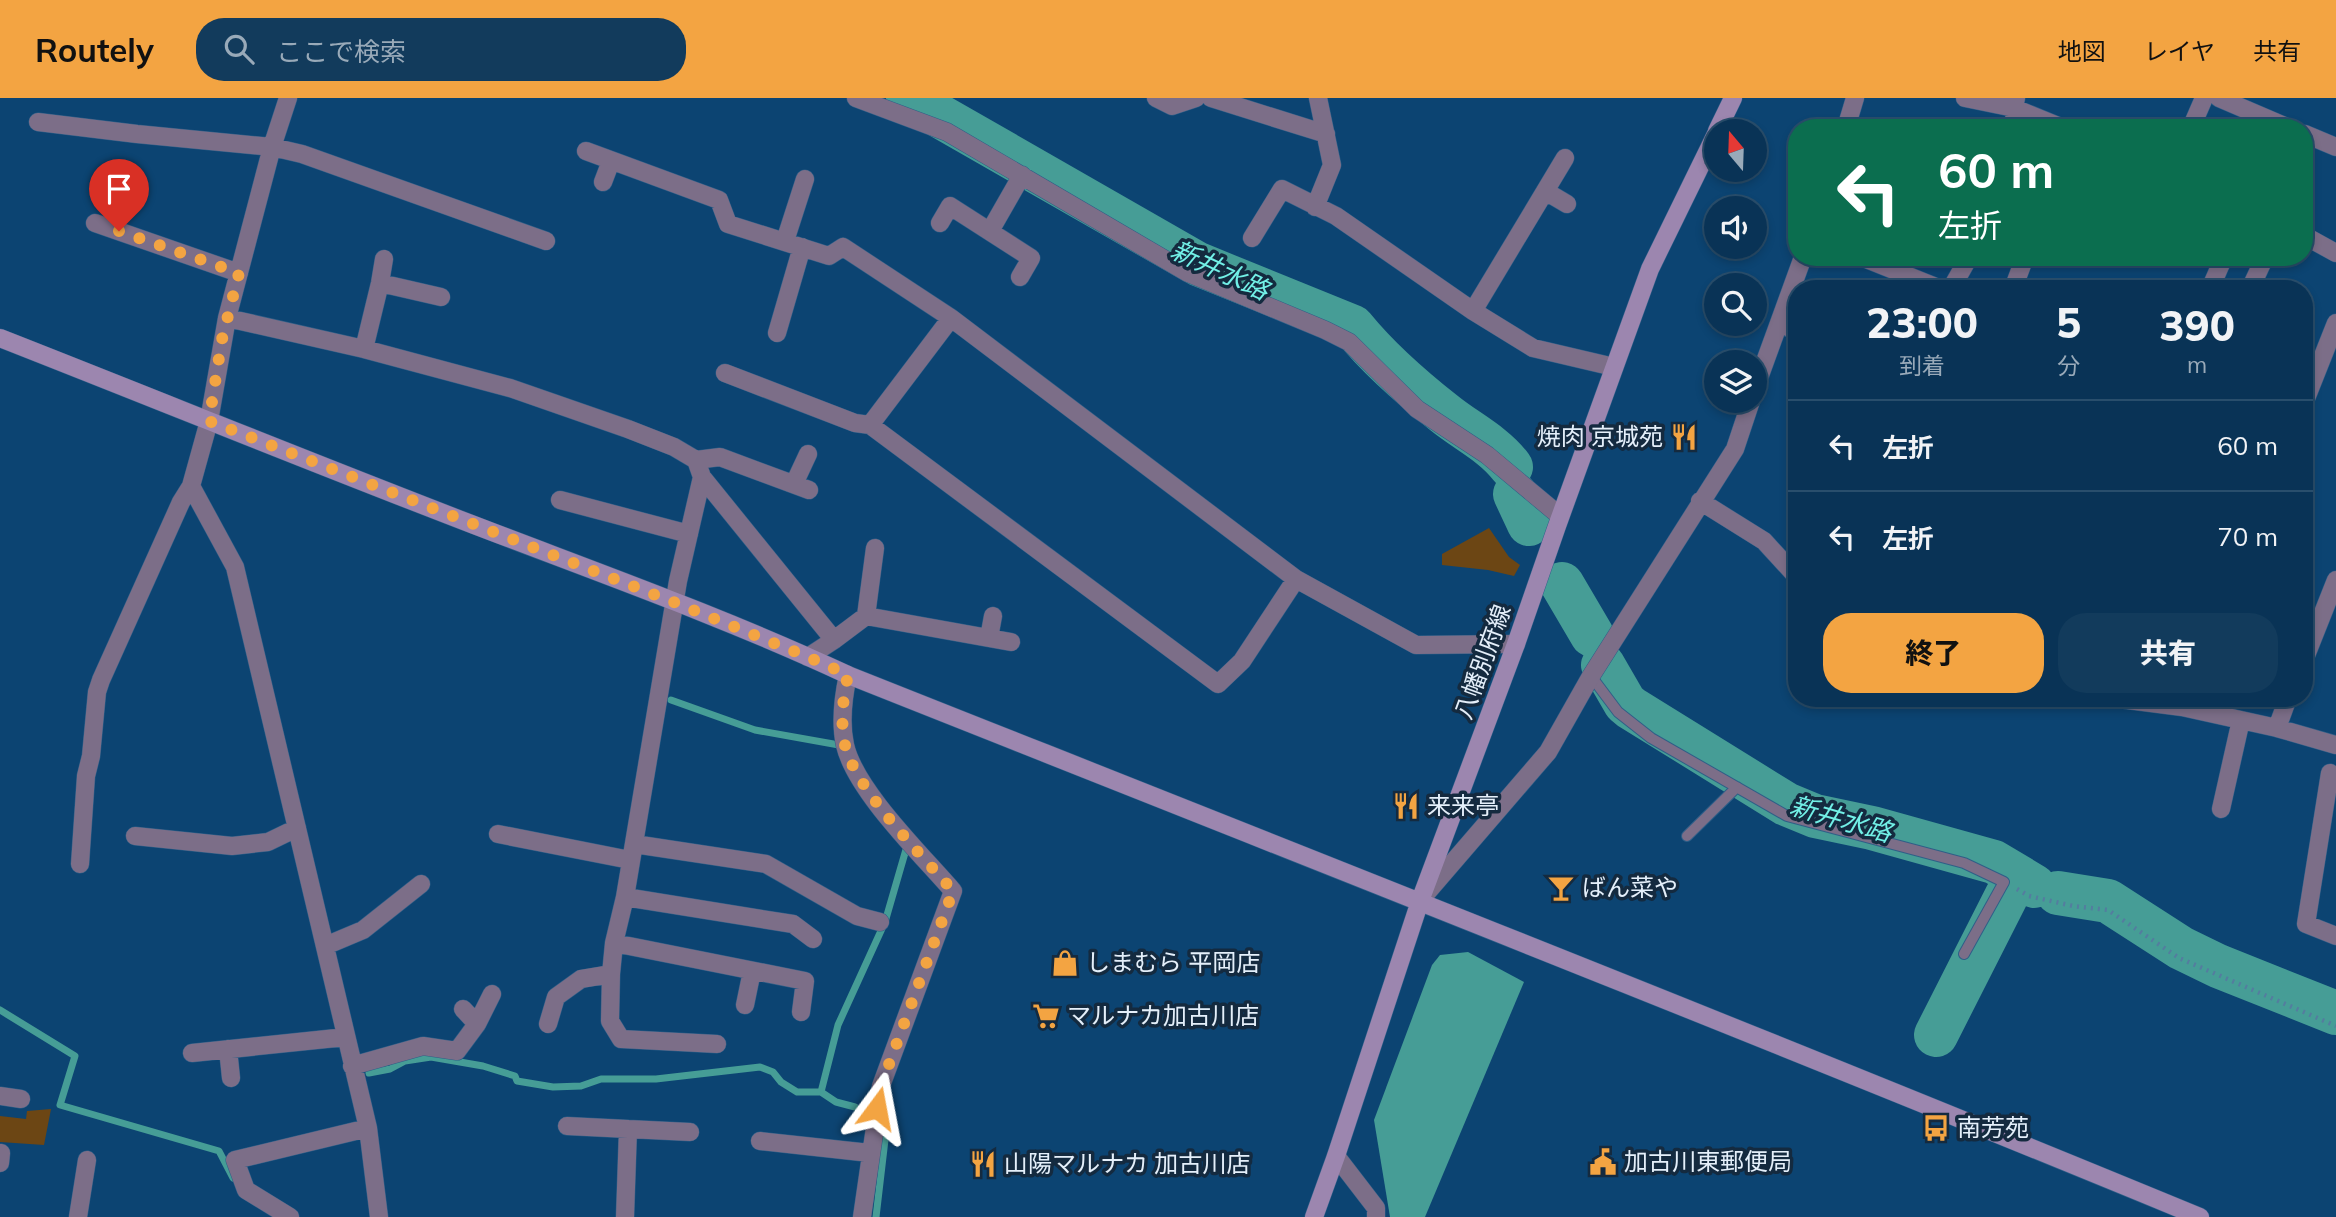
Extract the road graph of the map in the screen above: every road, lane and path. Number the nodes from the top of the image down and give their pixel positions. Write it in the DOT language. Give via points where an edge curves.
graph roads {
  1 [pos="288,98"];
  2 [pos="856,98"];
  3 [pos="1156,98"];
  4 [pos="1196,98"];
  5 [pos="1211,98"];
  6 [pos="1318,98"];
  7 [pos="1733,98"];
  8 [pos="1965,98"];
  9 [pos="2204,98"];
  10 [pos="2219,98"];
  11 [pos="1851,100"];
  12 [pos="2015,103"];
  13 [pos="1723,119"];
  14 [pos="1848,119"];
  15 [pos="2046,119"];
  16 [pos="2195,119"];
  17 [pos="2268,119"];
  18 [pos="38,121"];
  19 [pos="1326,134"];
  20 [pos="2313,138"];
  21 [pos="272,147"];
  22 [pos="2336,148"];
  23 [pos="586,151"];
  24 [pos="1565,158"];
  25 [pos="1704,159"];
  26 [pos="611,161"];
  27 [pos="1022,175"];
  28 [pos="806,179"];
  29 [pos="603,182"];
  30 [pos="1545,191"];
  31 [pos="1567,204"];
  32 [pos="1315,207"];
  33 [pos="95,223"];
  34 [pos="940,223"];
  35 [pos="990,231"];
  36 [pos="1252,239"];
  37 [pos="2313,240"];
  38 [pos="546,241"];
  39 [pos="785,241"];
  40 [pos="802,247"];
  41 [pos="2336,253"];
  42 [pos="384,259"];
  43 [pos="1884,266"];
  44 [pos="239,273"];
  45 [pos="1020,277"];
  46 [pos="1918,280"];
  47 [pos="380,283"];
  48 [pos="1788,296"];
  49 [pos="442,297"];
  50 [pos="1473,311"];
  51 [pos="227,318"];
  52 [pos="951,318"];
  53 [pos="2336,323"];
  54 [pos="1777,326"];
  55 [pos="1788,332"];
  56 [pos="777,333"];
  57 [pos="0,338"];
  58 [pos="364,348"];
  59 [pos="1767,355"];
  60 [pos="1614,368"];
  61 [pos="725,373"];
  62 [pos="2313,381"];
  63 [pos="1747,413"];
  64 [pos="209,421"];
  65 [pos="870,425"];
  66 [pos="808,454"];
  67 [pos="699,468"];
  68 [pos="191,486"];
  69 [pos="560,500"];
  70 [pos="1700,501"];
  71 [pos="1560,516"];
  72 [pos="689,534"];
  73 [pos="875,548"];
  74 [pos="1788,567"];
  75 [pos="1296,579"];
  76 [pos="2336,580"];
  77 [pos="676,603"];
  78 [pos="866,616"];
  79 [pos="993,616"];
  80 [pos="989,638"];
  81 [pos="2313,638"];
  82 [pos="834,640"];
  83 [pos="1011,642"];
  84 [pos="1516,645"];
  85 [pos="808,657"];
  86 [pos="848,675"];
  87 [pos="1591,676"];
  88 [pos="2197,707"];
  89 [pos="2285,707"];
  90 [pos="2241,720"];
  91 [pos="2277,728"];
  92 [pos="2336,745"];
  93 [pos="2330,773"];
  94 [pos="1737,787"];
  95 [pos="2221,809"];
  96 [pos="2330,817"];
  97 [pos="298,828"];
  98 [pos="498,834"];
  99 [pos="135,836"];
  100 [pos="1687,836"];
  101 [pos="632,852"];
  102 [pos="79,864"];
  103 [pos="2004,881"];
  104 [pos="421,884"];
  105 [pos="625,897"];
  106 [pos="1419,901"];
  107 [pos="880,922"];
  108 [pos="2336,936"];
  109 [pos="813,939"];
  110 [pos="614,943"];
  111 [pos="325,946"];
  112 [pos="1964,954"];
  113 [pos="752,971"];
  114 [pos="611,974"];
  115 [pos="492,994"];
  116 [pos="746,1005"];
  117 [pos="463,1009"];
  118 [pos="801,1012"];
  119 [pos="477,1024"];
  120 [pos="548,1024"];
  121 [pos="2336,1026"];
  122 [pos="346,1037"];
  123 [pos="717,1044"];
  124 [pos="228,1049"];
  125 [pos="192,1053"];
  126 [pos="352,1066"];
  127 [pos="231,1078"];
  128 [pos="0,1096"];
  129 [pos="21,1099"];
  130 [pos="567,1126"];
  131 [pos="368,1128"];
  132 [pos="628,1129"];
  133 [pos="690,1132"];
  134 [pos="760,1140"];
  135 [pos="870,1153"];
  136 [pos="1336,1156"];
  137 [pos="87,1160"];
  138 [pos="78,1217"];
  139 [pos="290,1217"];
  140 [pos="379,1217"];
  141 [pos="625,1217"];
  142 [pos="862,1217"];
  143 [pos="1314,1217"];
  144 [pos="1376,1217"];
  145 [pos="2200,1217"];
  1 -- 21 [label="street"];
  2 -- 27 [label="street" via="947,132"];
  3 -- 4 [label="street" via="1172,106"];
  5 -- 19 [label="street"];
  6 -- 19 [label="street"];
  7 -- 13 [label="street, 八幡別府線"];
  8 -- 12 [label="street"];
  9 -- 16 [label="street"];
  10 -- 17 [label="street"];
  11 -- 14 [label="street"];
  12 -- 15 [label="street"];
  18 -- 21 [label="street"];
  19 -- 32 [label="street" via="1332,165"];
  20 -- 22 [label="street"];
  21 -- 38 [label="street"];
  21 -- 44 [label="street"];
  23 -- 26 [label="street"];
  24 -- 30 [label="street"];
  25 -- 60 [label="street, 八幡別府線" via="1650,269"];
  26 -- 29 [label="street"];
  26 -- 39 [label="street" via="719,200 728,224"];
  27 -- 35 [label="street"];
  27 -- 71 [label="street" via="1188,273 1349,342 1417,409 1487,455"];
  28 -- 39 [label="street"];
  30 -- 31 [label="street"];
  30 -- 50 [label="street"];
  32 -- 36 [label="street" via="1282,189"];
  32 -- 50 [label="street" via="1336,216"];
  33 -- 44 [label="street"];
  34 -- 35 [label="street" via="950,206"];
  35 -- 45 [label="street" via="1031,258"];
  37 -- 41 [label="street"];
  39 -- 40 [label="street"];
  40 -- 52 [label="street" via="829,256 844,247"];
  40 -- 56 [label="street"];
  42 -- 47 [label="street"];
  43 -- 46 [label="street"];
  44 -- 51 [label="street"];
  47 -- 49 [label="street"];
  47 -- 58 [label="street"];
  48 -- 54 [label="street"];
  50 -- 60 [label="street" via="1533,348"];
  51 -- 58 [label="street"];
  51 -- 64 [label="street"];
  52 -- 65 [label="street"];
  52 -- 75 [label="street"];
  53 -- 62 [label="street"];
  54 -- 55 [label="lane"];
  54 -- 59 [label="street"];
  57 -- 64 [label="street"];
  58 -- 67 [label="street" via="510,388 628,429 674,447"];
  60 -- 71 [label="street, 八幡別府線"];
  61 -- 65 [label="street" via="855,424"];
  63 -- 70 [label="street" via="1735,449"];
  64 -- 68 [label="street"];
  64 -- 77 [label="street"];
  65 -- 75 [label="street" via="1218,684 1242,661"];
  66 -- 67 [label="street" via="802,487 720,457"];
  67 -- 72 [label="street"];
  67 -- 82 [label="street"];
  68 -- 97 [label="street" via="235,567"];
  68 -- 102 [label="street" via="97,692"];
  69 -- 72 [label="street"];
  70 -- 74 [label="street" via="1764,541"];
  70 -- 87 [label="street"];
  71 -- 84 [label="street, 八幡別府線"];
  72 -- 77 [label="street"];
  73 -- 78 [label="street"];
  75 -- 84 [label="street" via="1416,645"];
  76 -- 81 [label="street"];
  77 -- 85 [label="street"];
  77 -- 101 [label="street"];
  78 -- 80 [label="street"];
  78 -- 82 [label="street"];
  79 -- 80 [label="street"];
  80 -- 83 [label="street"];
  82 -- 85 [label="street"];
  84 -- 106 [label="street, 八幡別府線"];
  85 -- 86 [label="street"];
  86 -- 106 [label="street"];
  86 -- 135 [label="street" via="842,701 844,734 855,772 953,891 881,1086"];
  87 -- 94 [label="lane" via="1618,712 1651,738"];
  87 -- 106 [label="street" via="1548,752"];
  88 -- 90 [label="street"];
  89 -- 91 [label="street"];
  90 -- 91 [label="street"];
  90 -- 95 [label="street"];
  91 -- 92 [label="street"];
  93 -- 96 [label="street"];
  94 -- 100 [label="lane"];
  94 -- 103 [label="lane" via="1787,816 1964,863"];
  96 -- 108 [label="street" via="2306,924"];
  97 -- 99 [label="street" via="268,842 232,846"];
  97 -- 111 [label="street"];
  98 -- 101 [label="street"];
  101 -- 105 [label="street"];
  101 -- 107 [label="street" via="766,864 857,916"];
  103 -- 112 [label="lane"];
  103 -- 121 [label="path" via="2029,896 2108,910 2179,958"];
  104 -- 111 [label="street" via="363,930"];
  105 -- 109 [label="street" via="793,924"];
  105 -- 110 [label="street"];
  106 -- 136 [label="street, 八幡別府線"];
  106 -- 145 [label="street"];
  110 -- 113 [label="street"];
  110 -- 114 [label="street"];
  111 -- 122 [label="street"];
  113 -- 116 [label="street"];
  113 -- 118 [label="street" via="805,981"];
  114 -- 120 [label="street" via="581,979 556,998"];
  114 -- 123 [label="street" via="610,1021 621,1039"];
  115 -- 119 [label="street"];
  117 -- 119 [label="street"];
  119 -- 126 [label="street" via="457,1051 423,1046"];
  122 -- 124 [label="street"];
  122 -- 126 [label="street"];
  124 -- 125 [label="street"];
  124 -- 127 [label="street"];
  126 -- 131 [label="street"];
  128 -- 129 [label="street"];
  130 -- 132 [label="street"];
  131 -- 139 [label="street" via="235,1160 246,1190"];
  131 -- 140 [label="street"];
  132 -- 133 [label="street"];
  132 -- 141 [label="street"];
  134 -- 135 [label="street"];
  135 -- 142 [label="street"];
  136 -- 143 [label="street, 八幡別府線"];
  136 -- 144 [label="street" via="1376,1208"];
  137 -- 138 [label="street"];
}
